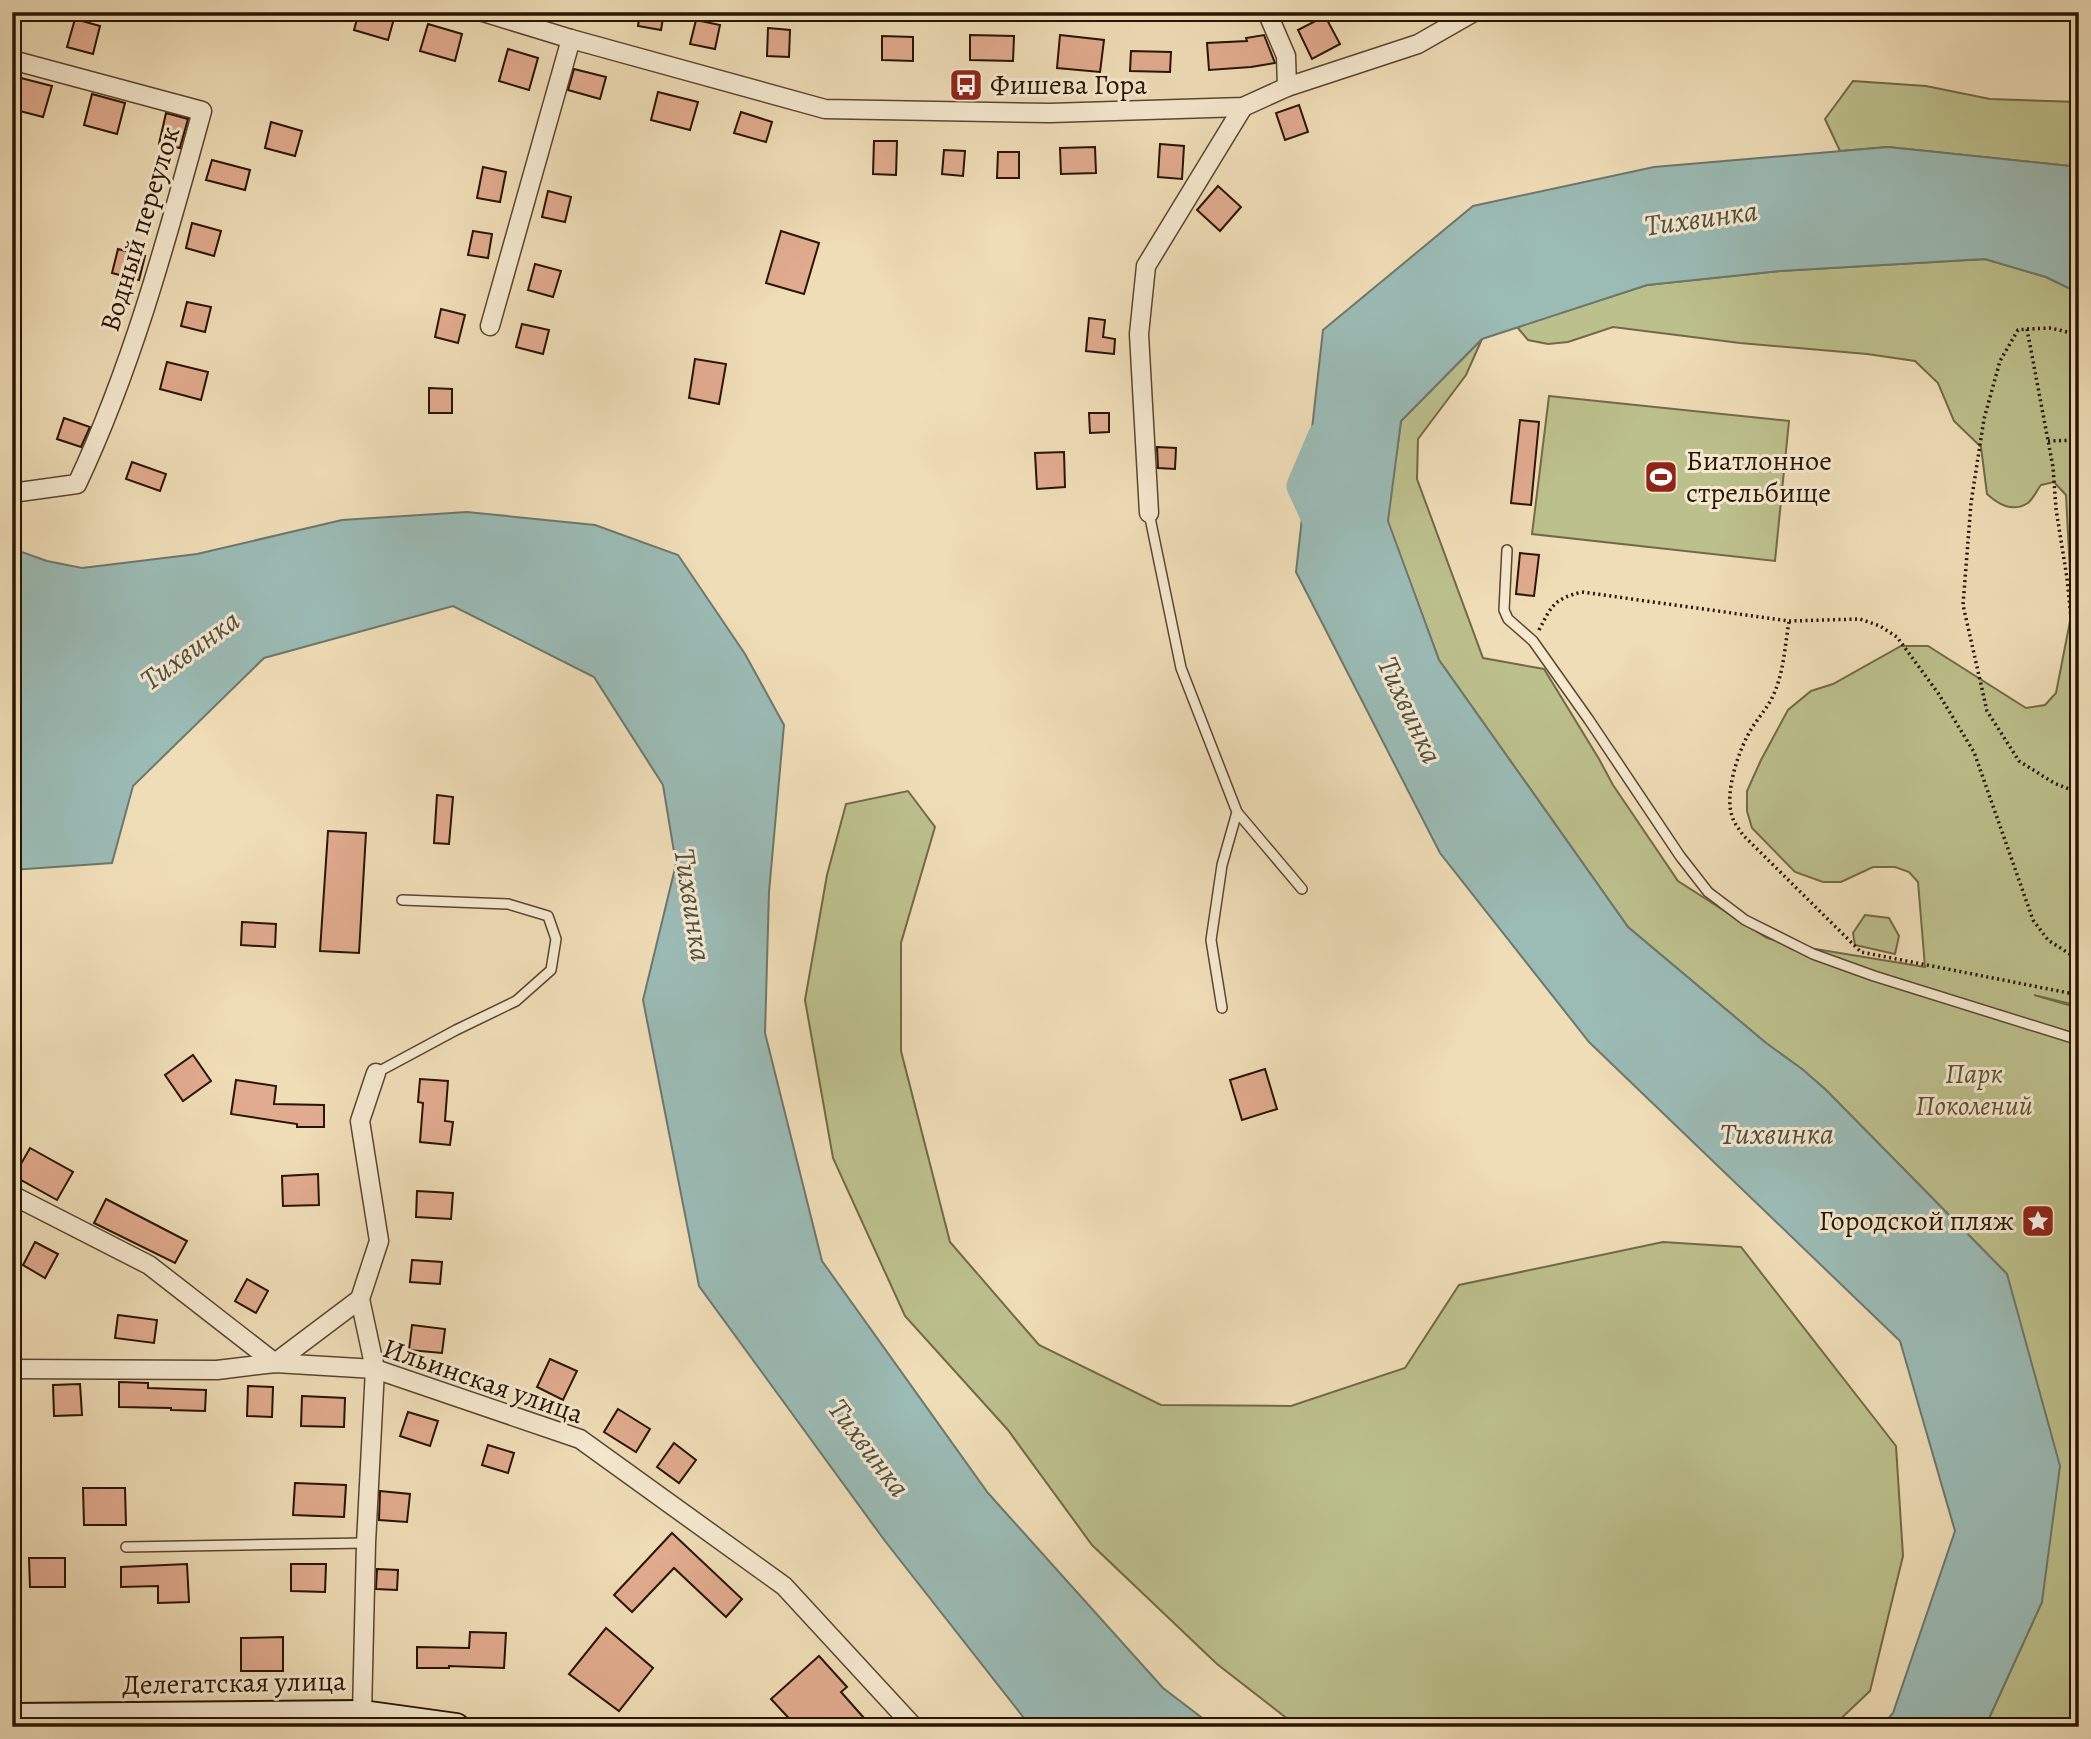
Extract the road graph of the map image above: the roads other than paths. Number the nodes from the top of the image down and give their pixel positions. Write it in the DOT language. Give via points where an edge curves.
graph roads {
  1 [pos="483,12"];
  2 [pos="1267,12"];
  3 [pos="1474,12"];
  4 [pos="571,39"];
  5 [pos="12,60"];
  6 [pos="1287,87"];
  7 [pos="1243,107"];
  8 [pos="490,326"];
  9 [pos="12,493"];
  10 [pos="1149,513"];
  11 [pos="1507,550"];
  12 [pos="1237,812"];
  13 [pos="1302,889"];
  14 [pos="402,900"];
  15 [pos="1222,1008"];
  16 [pos="2079,1040"];
  17 [pos="376,1073"];
  18 [pos="12,1195"];
  19 [pos="360,1299"];
  20 [pos="275,1363"];
  21 [pos="12,1369"];
  22 [pos="375,1369"];
  23 [pos="366,1543"];
  24 [pos="126,1547"];
  25 [pos="362,1714"];
  26 [pos="12,1717"];
  27 [pos="405,1723"];
  28 [pos="456,1727"];
  29 [pos="914,1727"];
  1 -- 4 [label="street"];
  2 -- 6 [label="street" via="1286,56"];
  3 -- 6 [label="street" via="1418,44"];
  4 -- 7 [label="street" via="825,109 1050,113"];
  4 -- 8 [label="street"];
  5 -- 9 [label="street, Водный переулок" via="202,111 124,371 77,484"];
  6 -- 7 [label="street"];
  7 -- 10 [label="street" via="1146,266 1139,334"];
  10 -- 12 [label="lane" via="1181,667"];
  11 -- 16 [label="lane" via="1504,610 1508,619 1533,641 1708,892 1745,920 1813,954"];
  12 -- 13 [label="lane"];
  12 -- 15 [label="lane" via="1222,865 1211,940"];
  14 -- 17 [label="lane" via="508,904 548,916 556,939 551,970 516,1001"];
  17 -- 19 [label="street" via="360,1121 379,1241"];
  18 -- 20 [label="street" via="149,1265"];
  19 -- 20 [label="street"];
  19 -- 22 [label="street"];
  20 -- 21 [label="street, Ильинская улица" via="217,1370"];
  20 -- 22 [label="street, Ильинская улица"];
  22 -- 23 [label="street"];
  22 -- 29 [label="street, Ильинская улица" via="580,1439 784,1586"];
  23 -- 24 [label="lane"];
  23 -- 25 [label="street"];
  25 -- 26 [label="street, Делегатская улица"];
  25 -- 27 [label="street, Делегатская улица"];
  27 -- 28 [label="street, Делегатская улица"];
}
